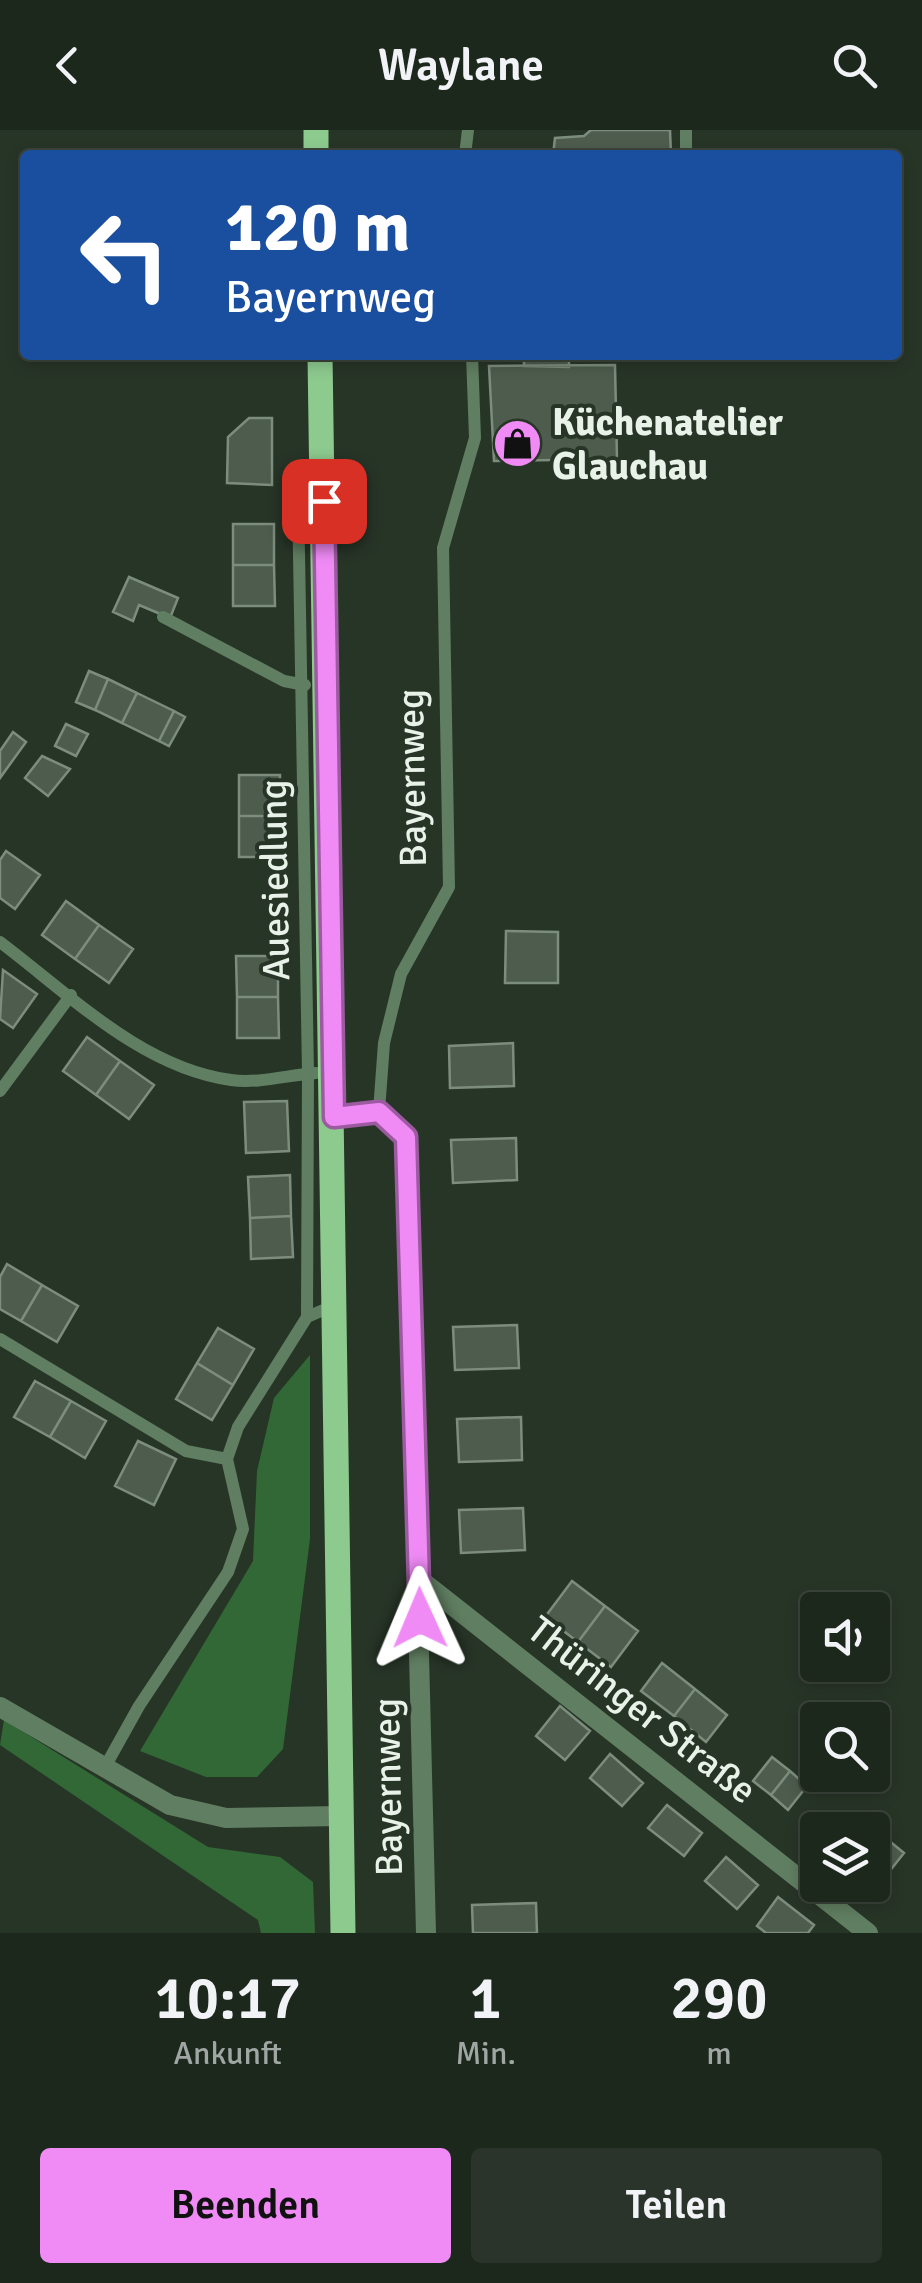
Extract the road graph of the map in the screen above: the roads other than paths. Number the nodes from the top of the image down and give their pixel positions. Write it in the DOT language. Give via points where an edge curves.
graph roads {
  1 [pos="320,360"];
  2 [pos="472,360"];
  3 [pos="298,497"];
  4 [pos="163,617"];
  5 [pos="328,684"];
  6 [pos="301,685"];
  7 [pos="0,942"];
  8 [pos="70,995"];
  9 [pos="321,1072"];
  10 [pos="0,1090"];
  11 [pos="379,1112"];
  12 [pos="334,1117"];
  13 [pos="337,1304"];
  14 [pos="306,1316"];
  15 [pos="0,1339"];
  16 [pos="227,1459"];
  17 [pos="420,1578"];
  18 [pos="1,1711"];
  19 [pos="105,1767"];
  20 [pos="340,1816"];
  21 [pos="343,1933"];
  22 [pos="426,1933"];
  23 [pos="868,1933"];
  1 -- 5 [label="main road"];
  2 -- 11 [label="lane, Bayernweg" via="475,438 443,548 449,888 401,974 384,1043"];
  3 -- 6 [label="lane, Auesiedlung"];
  4 -- 6 [label="lane"];
  5 -- 6 [label="lane"];
  5 -- 9 [label="main road"];
  6 -- 9 [label="lane, Auesiedlung"];
  7 -- 8 [label="lane"];
  8 -- 9 [label="lane" via="152,1054 194,1073 235,1081"];
  8 -- 10 [label="lane"];
  9 -- 12 [label="main road"];
  9 -- 14 [label="lane, Auesiedlung"];
  11 -- 12 [label="street"];
  11 -- 17 [label="street, Bayernweg" via="406,1137"];
  12 -- 13 [label="main road"];
  13 -- 14 [label="lane"];
  13 -- 20 [label="main road"];
  14 -- 16 [label="lane" via="238,1427"];
  15 -- 16 [label="lane" via="186,1451"];
  16 -- 19 [label="lane" via="243,1529 228,1572"];
  17 -- 22 [label="street, Bayernweg"];
  17 -- 23 [label="street, Thüringer Straße"];
  18 -- 19 [label="street"];
  19 -- 20 [label="street" via="197,1815"];
  20 -- 21 [label="main road"];
}
